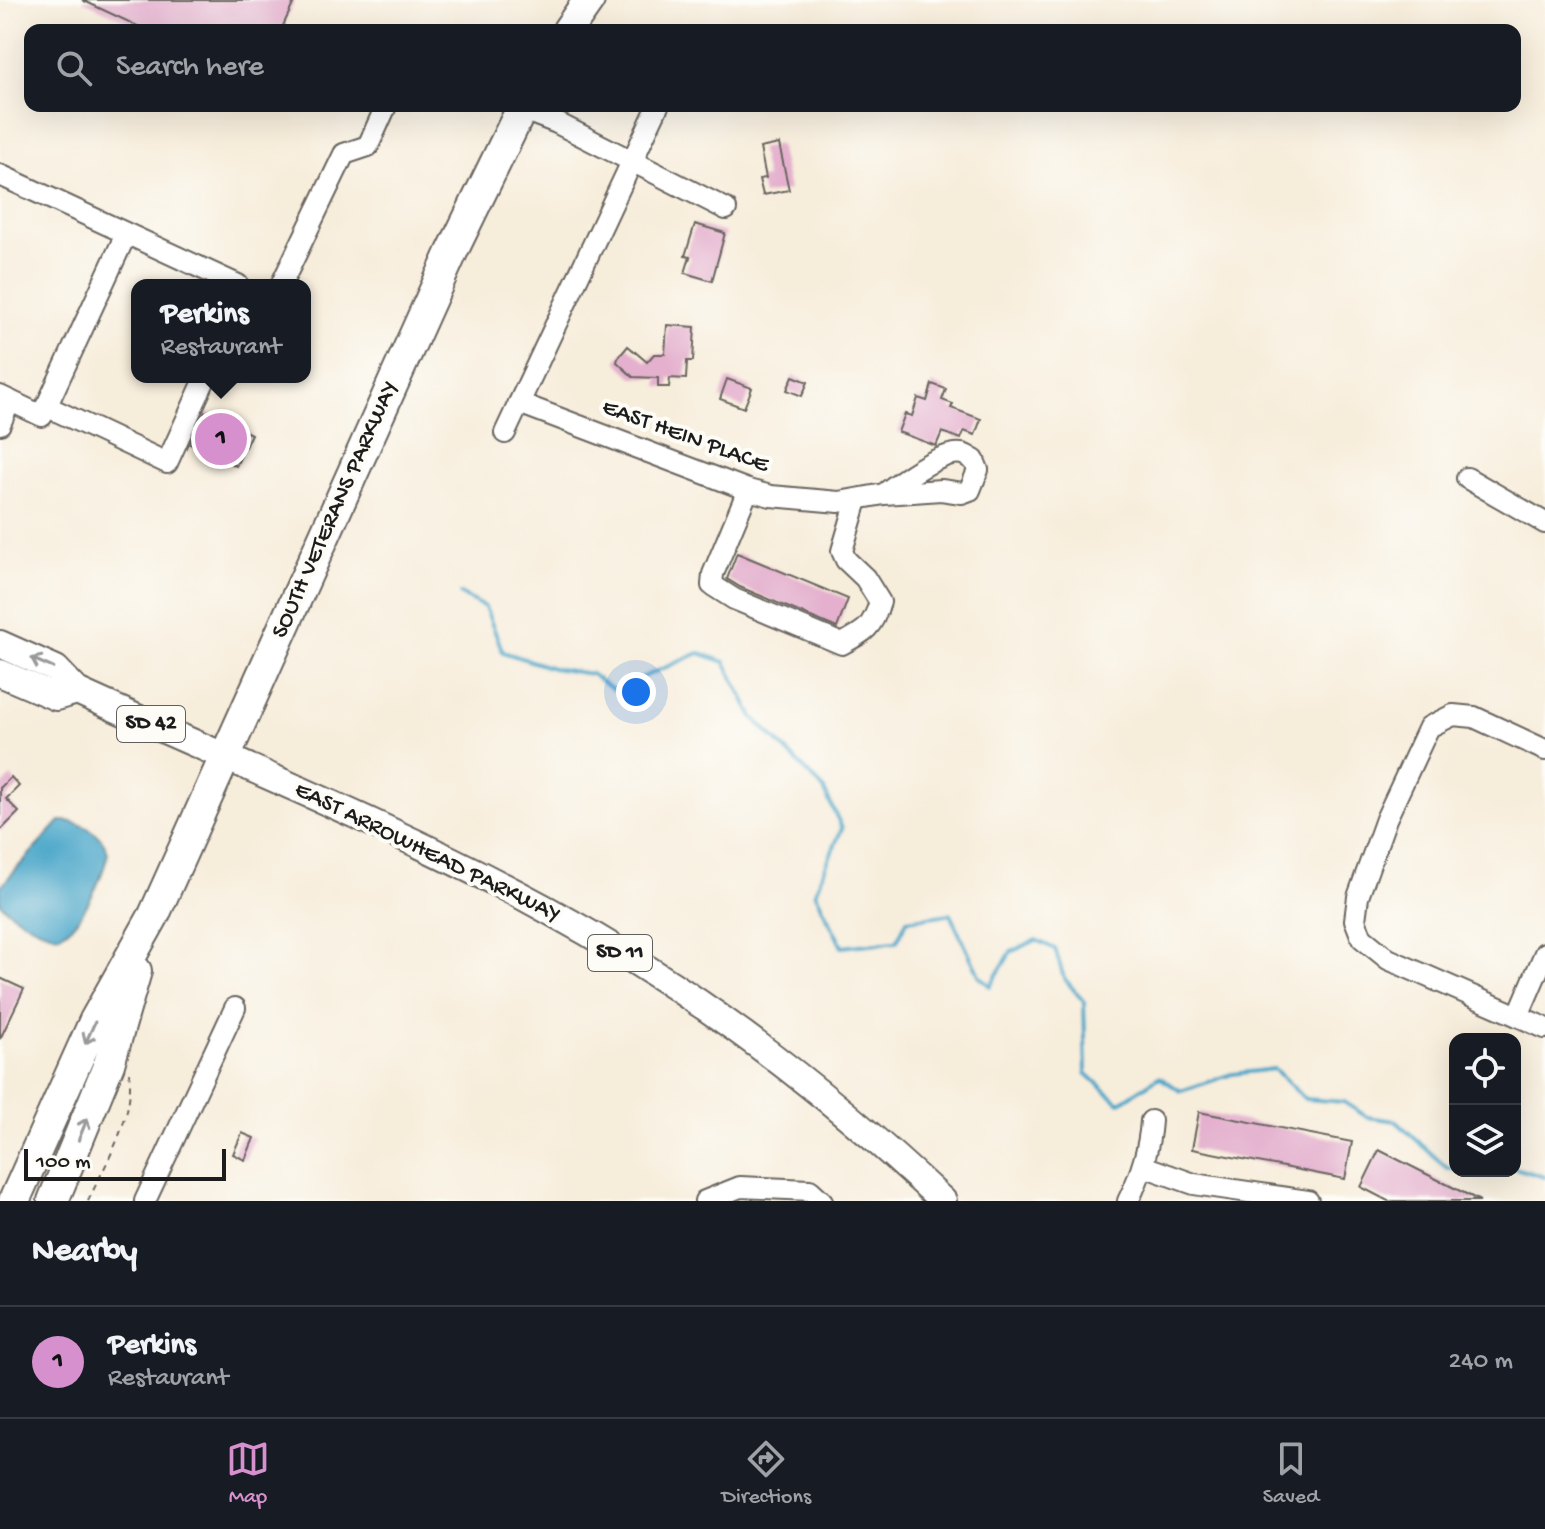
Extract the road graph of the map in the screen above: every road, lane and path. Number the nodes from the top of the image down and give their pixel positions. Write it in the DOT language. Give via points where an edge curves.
graph roads {
  1 [pos="577,0"];
  2 [pos="589,0"];
  3 [pos="564,24"];
  4 [pos="572,24"];
  5 [pos="383,112"];
  6 [pos="520,112"];
  7 [pos="531,112"];
  8 [pos="655,112"];
  9 [pos="632,161"];
  10 [pos="0,175"];
  11 [pos="726,209"];
  12 [pos="126,234"];
  13 [pos="225,279"];
  14 [pos="284,279"];
  15 [pos="203,383"];
  16 [pos="5,398"];
  17 [pos="519,403"];
  18 [pos="46,406"];
  19 [pos="0,423"];
  20 [pos="505,433"];
  21 [pos="1467,478"];
  22 [pos="748,490"];
  23 [pos="884,494"];
  24 [pos="857,500"];
  25 [pos="1545,523"];
  26 [pos="0,644"];
  27 [pos="0,673"];
  28 [pos="77,691"];
  29 [pos="1545,750"];
  30 [pos="226,758"];
  31 [pos="154,915"];
  32 [pos="1545,953"];
  33 [pos="235,1008"];
  34 [pos="1518,1016"];
  35 [pos="1545,1028"];
  36 [pos="129,1070"];
  37 [pos="1151,1121"];
  38 [pos="1143,1166"];
  39 [pos="1274,1198"];
  40 [pos="706,1200"];
  41 [pos="14,1201"];
  42 [pos="53,1201"];
  43 [pos="88,1201"];
  44 [pos="145,1201"];
  45 [pos="822,1201"];
  46 [pos="943,1201"];
  47 [pos="1128,1201"];
  48 [pos="1308,1201"];
  1 -- 3 [label="highway"];
  2 -- 4 [label="highway"];
  5 -- 14 [label="street" via="368,146 344,154"];
  6 -- 30 [label="highway, SOUTH VETERANS PARKWAY"];
  7 -- 9 [label="street"];
  8 -- 9 [label="street"];
  9 -- 11 [label="street"];
  9 -- 17 [label="street"];
  10 -- 12 [label="street"];
  12 -- 13 [label="street"];
  12 -- 18 [label="street"];
  15 -- 18 [label="street" via="167,463"];
  16 -- 18 [label="street" via="42,416"];
  16 -- 19 [label="street"];
  17 -- 20 [label="street"];
  17 -- 22 [label="street, EAST HEIN PLACE"];
  21 -- 25 [label="street"];
  22 -- 24 [label="street, EAST HEIN PLACE"];
  22 -- 24 [label="street" via="712,585 842,644 867,631 880,602 842,551"];
  23 -- 24 [label="street, EAST HEIN PLACE"];
  28 -- 26 [label="main road, EAST ARROWHEAD PARKWAY / SD 42, one-way" via="56,669"];
  27 -- 28 [label="main road, EAST ARROWHEAD PARKWAY / SD 42" via="56,697"];
  28 -- 30 [label="main road, EAST ARROWHEAD PARKWAY / SD 42"];
  29 -- 34 [label="street" via="1474,717 1453,715 1429,727 1386,819 1355,920 1362,938 1388,959"];
  30 -- 31 [label="highway, SOUTH VETERANS PARKWAY"];
  30 -- 46 [label="main road, EAST ARROWHEAD PARKWAY / SD 11" via="457,863 619,952 797,1073"];
  31 -- 41 [label="highway, SOUTH VETERANS PARKWAY, one-way" via="95,1020"];
  42 -- 31 [label="highway, SOUTH VETERANS PARKWAY, one-way" via="109,1064"];
  32 -- 34 [label="street"];
  33 -- 44 [label="street"];
  34 -- 35 [label="street"];
  36 -- 43 [label="path" via="123,1120"];
  37 -- 38 [label="street"];
  38 -- 39 [label="street" via="1194,1184"];
  38 -- 47 [label="street"];
  39 -- 48 [label="street"];
  40 -- 45 [label="street" via="740,1187 810,1190"];
}
